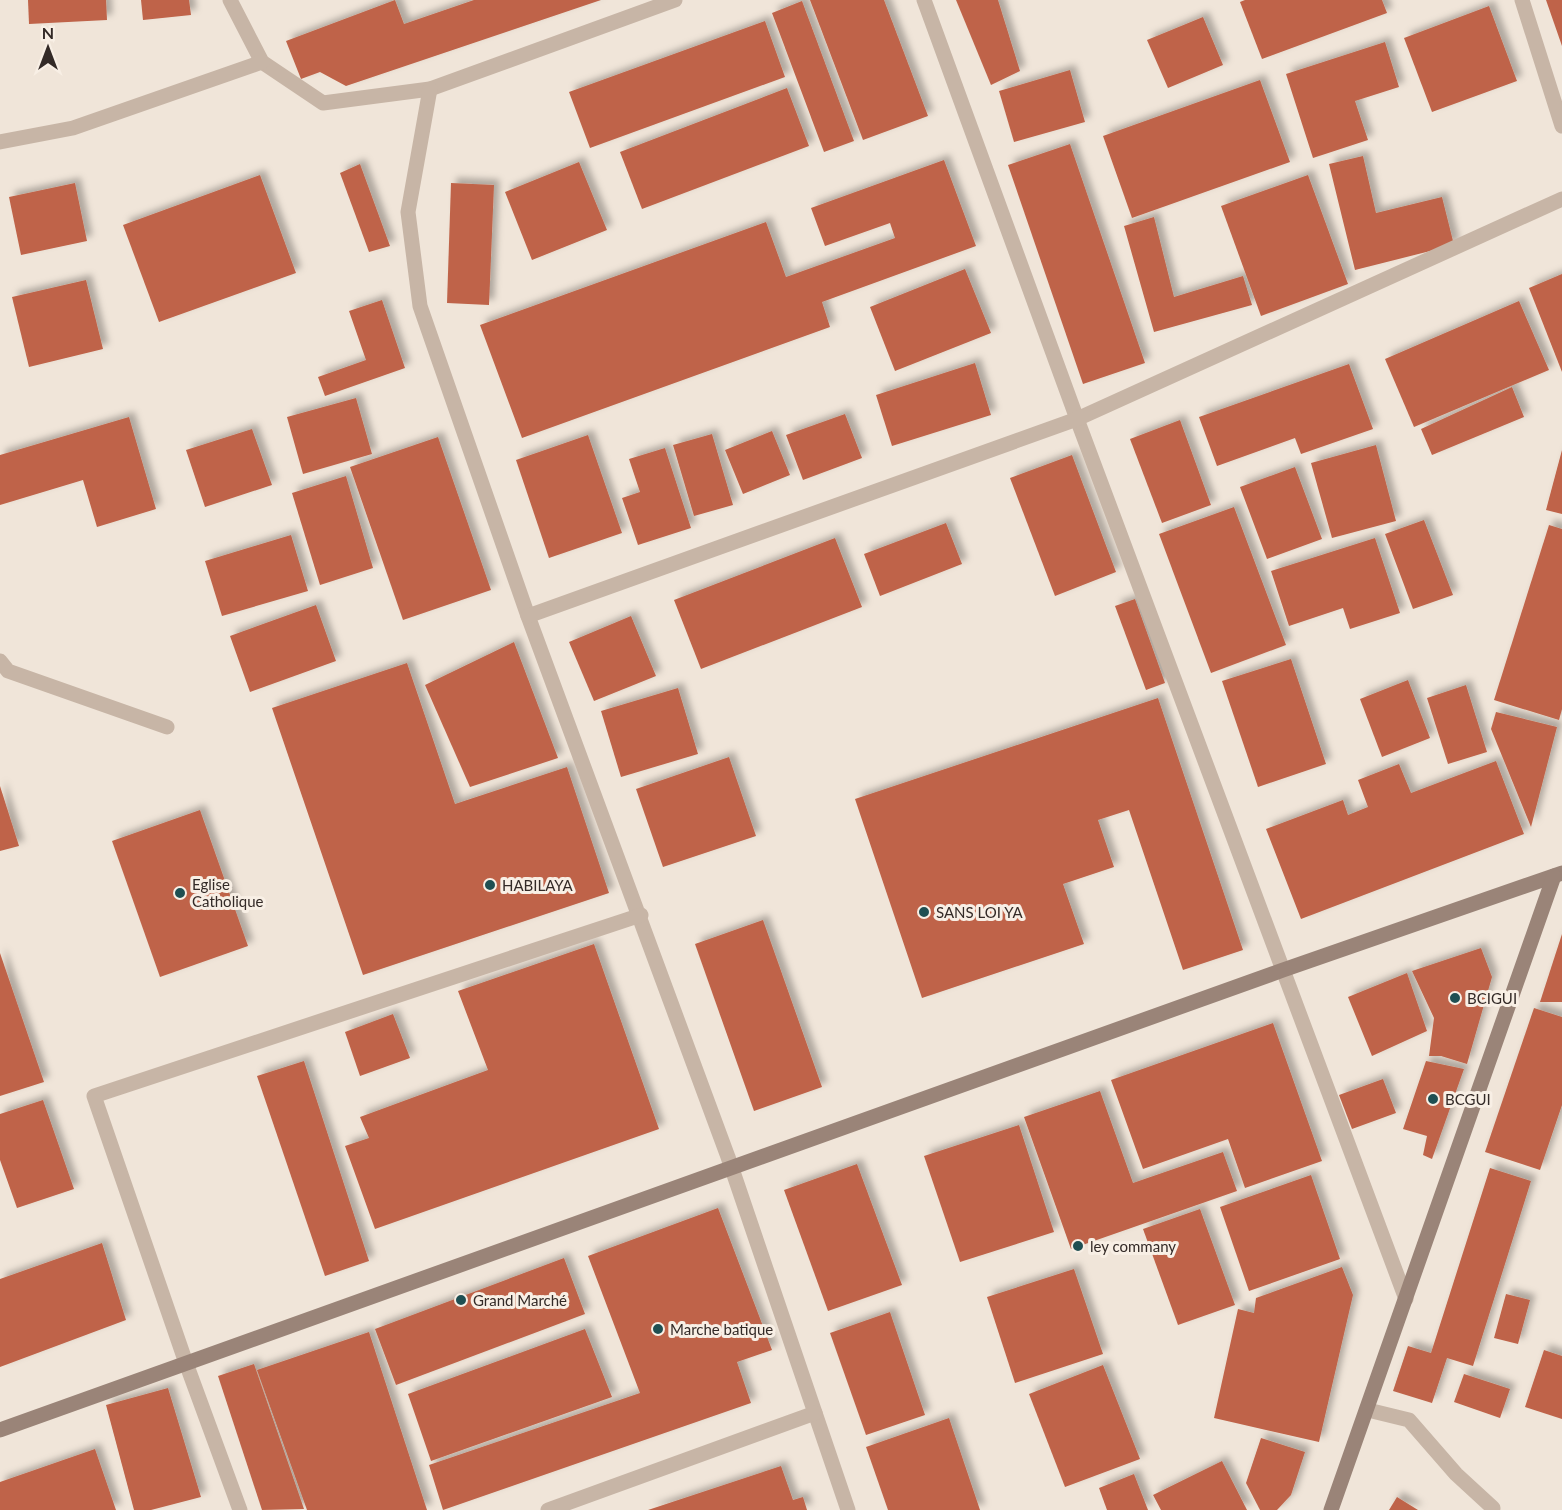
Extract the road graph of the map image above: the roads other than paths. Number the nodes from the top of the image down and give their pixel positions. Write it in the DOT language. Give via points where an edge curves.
graph roads {
  1 [pos="230,0"];
  2 [pos="675,0"];
  3 [pos="924,0"];
  4 [pos="1522,0"];
  5 [pos="262,62"];
  6 [pos="430,89"];
  7 [pos="1562,126"];
  8 [pos="0,142"];
  9 [pos="1562,199"];
  10 [pos="1077,419"];
  11 [pos="528,616"];
  12 [pos="0,661"];
  13 [pos="168,727"];
  14 [pos="1558,875"];
  15 [pos="640,915"];
  16 [pos="1282,970"];
  17 [pos="732,1167"];
  18 [pos="1406,1299"];
  19 [pos="186,1363"];
  20 [pos="1368,1410"];
  21 [pos="815,1413"];
  22 [pos="0,1430"];
  23 [pos="1493,1508"];
  24 [pos="240,1510"];
  25 [pos="548,1510"];
  26 [pos="848,1510"];
  27 [pos="1331,1510"];
  1 -- 5 [label="street"];
  2 -- 6 [label="street"];
  3 -- 10 [label="street"];
  4 -- 7 [label="street"];
  5 -- 6 [label="street" via="323,103"];
  5 -- 8 [label="street" via="73,128"];
  6 -- 11 [label="street" via="408,212 420,306"];
  9 -- 10 [label="street"];
  10 -- 11 [label="street"];
  10 -- 16 [label="street"];
  11 -- 15 [label="street"];
  12 -- 13 [label="street" via="8,671"];
  14 -- 16 [label="main road"];
  14 -- 18 [label="main road"];
  15 -- 17 [label="street"];
  15 -- 19 [label="street" via="93,1096"];
  16 -- 17 [label="main road"];
  16 -- 18 [label="street"];
  17 -- 19 [label="main road"];
  17 -- 21 [label="street"];
  18 -- 20 [label="main road"];
  19 -- 22 [label="main road"];
  19 -- 24 [label="street"];
  20 -- 23 [label="street" via="1410,1420 1456,1474"];
  20 -- 27 [label="main road"];
  21 -- 25 [label="street"];
  21 -- 26 [label="street"];
}
